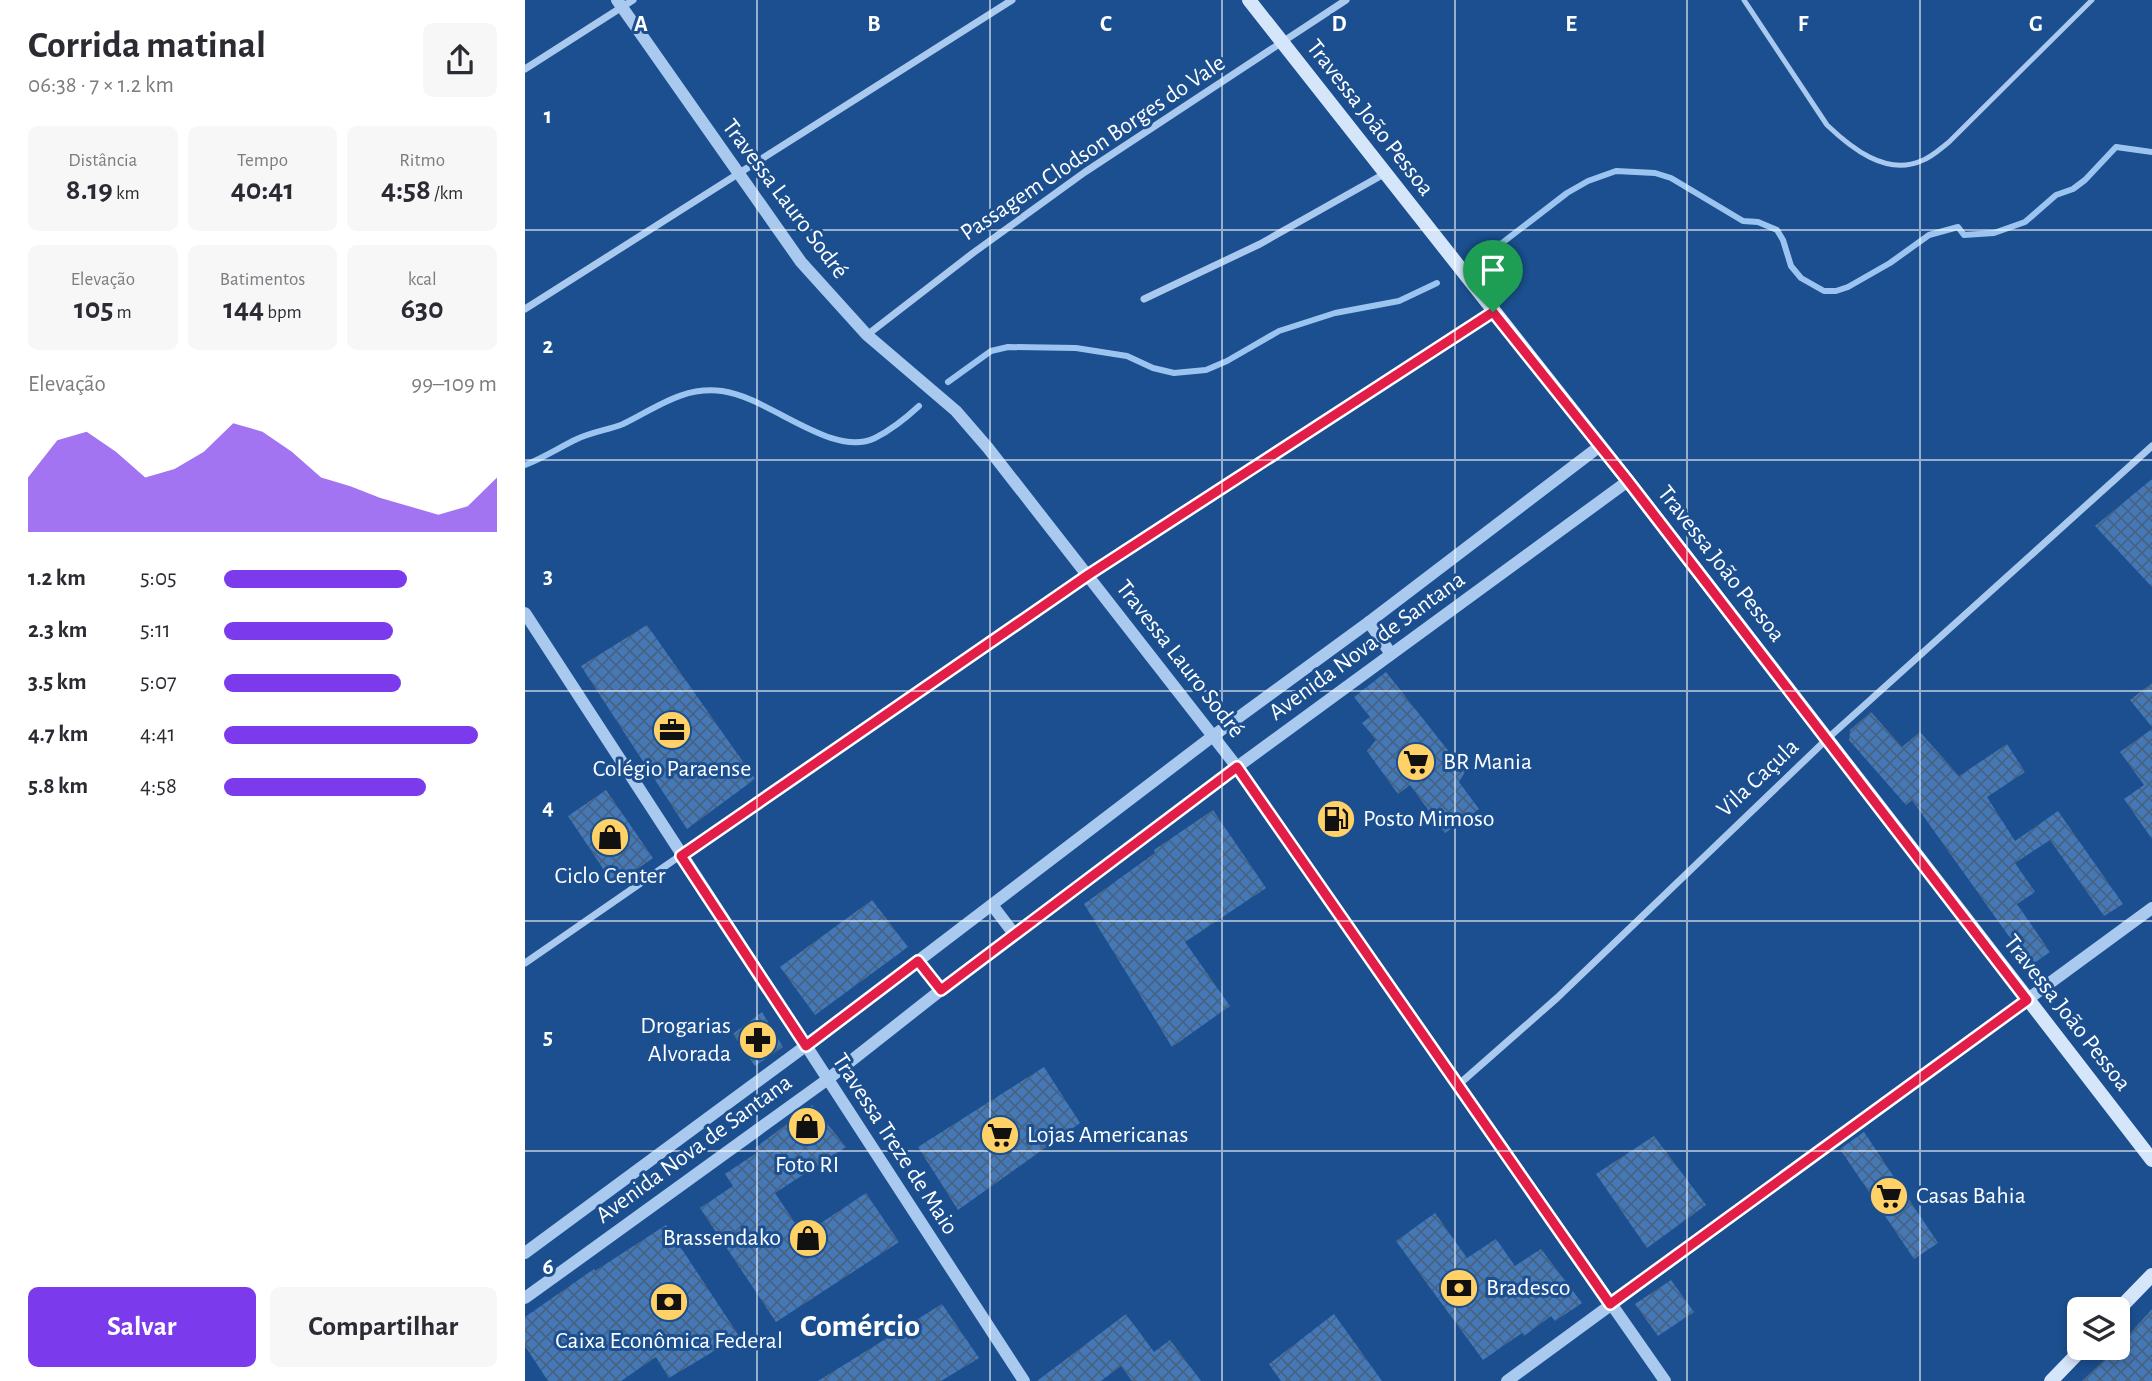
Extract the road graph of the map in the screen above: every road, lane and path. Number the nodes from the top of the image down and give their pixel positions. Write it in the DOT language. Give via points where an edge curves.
graph roads {
  1 [pos="1012,0"];
  2 [pos="1249,0"];
  3 [pos="1346,0"];
  4 [pos="1744,0"];
  5 [pos="2092,0"];
  6 [pos="624,2"];
  7 [pos="1282,43"];
  8 [pos="525,69"];
  9 [pos="738,174"];
  10 [pos="1384,174"];
  11 [pos="1144,299"];
  12 [pos="525,309"];
  13 [pos="1493,312"];
  14 [pos="867,335"];
  15 [pos="1600,446"];
  16 [pos="2152,446"];
  17 [pos="1628,481"];
  18 [pos="1088,575"];
  19 [pos="525,613"];
  20 [pos="1369,622"];
  21 [pos="1391,654"];
  22 [pos="1213,736"];
  23 [pos="1827,739"];
  24 [pos="1237,767"];
  25 [pos="681,856"];
  26 [pos="992,905"];
  27 [pos="2152,908"];
  28 [pos="1014,935"];
  29 [pos="918,961"];
  30 [pos="525,963"];
  31 [pos="941,990"];
  32 [pos="2027,1000"];
  33 [pos="806,1046"];
  34 [pos="828,1079"];
  35 [pos="1457,1086"];
  36 [pos="2152,1160"];
  37 [pos="525,1253"];
  38 [pos="2152,1275"];
  39 [pos="525,1298"];
  40 [pos="2130,1298"];
  41 [pos="1610,1304"];
  42 [pos="2071,1360"];
  43 [pos="1024,1381"];
  44 [pos="1507,1381"];
  45 [pos="1665,1381"];
  46 [pos="2051,1381"];
  1 -- 9 [label="street"];
  2 -- 7 [label="main road, Travessa João Pessoa"];
  3 -- 7 [label="street, Passagem Clodson Borges do Vale"];
  4 -- 5 [label="lane" via="1827,125 1858,151 1896,166 1921,161 1949,142"];
  6 -- 8 [label="street"];
  6 -- 9 [label="street, Travessa Lauro Sodré"];
  7 -- 10 [label="main road, Travessa João Pessoa"];
  7 -- 14 [label="street, Passagem Clodson Borges do Vale" via="1085,172"];
  9 -- 12 [label="street"];
  9 -- 14 [label="street, Travessa Lauro Sodré" via="801,262"];
  10 -- 11 [label="street" via="1260,244"];
  10 -- 13 [label="main road, Travessa João Pessoa"];
  13 -- 15 [label="main road, Travessa João Pessoa"];
  13 -- 18 [label="street"];
  14 -- 18 [label="street, Travessa Lauro Sodré" via="956,411"];
  15 -- 17 [label="main road, Travessa João Pessoa"];
  15 -- 20 [label="street, Avenida Nova de Santana"];
  16 -- 23 [label="street, Vila Caçula"];
  17 -- 21 [label="street, Avenida Nova de Santana"];
  17 -- 23 [label="main road, Travessa João Pessoa"];
  18 -- 22 [label="street, Travessa Lauro Sodré"];
  18 -- 25 [label="street"];
  19 -- 25 [label="street, Travessa Treze de Maio"];
  20 -- 21 [label="street"];
  20 -- 22 [label="street, Avenida Nova de Santana"];
  21 -- 24 [label="street, Avenida Nova de Santana"];
  22 -- 24 [label="street, Travessa Lauro Sodré"];
  22 -- 26 [label="street, Avenida Nova de Santana"];
  23 -- 32 [label="main road, Travessa João Pessoa"];
  23 -- 35 [label="street, Vila Caçula" via="1557,998"];
  24 -- 28 [label="street, Avenida Nova de Santana"];
  24 -- 35 [label="street, Travessa Lauro Sodré"];
  25 -- 30 [label="street"];
  25 -- 33 [label="street, Travessa Treze de Maio"];
  26 -- 28 [label="street"];
  26 -- 29 [label="street, Avenida Nova de Santana"];
  27 -- 32 [label="street"];
  28 -- 31 [label="street, Avenida Nova de Santana"];
  29 -- 31 [label="street"];
  29 -- 33 [label="street, Avenida Nova de Santana"];
  31 -- 34 [label="street, Avenida Nova de Santana"];
  32 -- 36 [label="main road, Travessa João Pessoa"];
  32 -- 41 [label="street"];
  33 -- 34 [label="street, Travessa Treze de Maio"];
  33 -- 37 [label="street, Avenida Nova de Santana"];
  34 -- 39 [label="street, Avenida Nova de Santana"];
  34 -- 43 [label="street, Travessa Treze de Maio"];
  35 -- 41 [label="street, Travessa Lauro Sodré"];
  38 -- 40 [label="main road"];
  41 -- 44 [label="street"];
  41 -- 45 [label="street, Travessa Lauro Sodré"];
  42 -- 46 [label="main road"];
}
